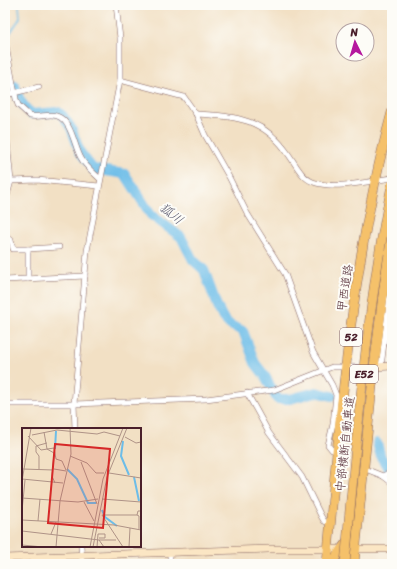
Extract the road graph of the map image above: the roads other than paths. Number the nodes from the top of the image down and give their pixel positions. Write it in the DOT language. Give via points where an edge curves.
graph roads {
  1 [pos="116,5"];
  2 [pos="5,40"];
  3 [pos="120,80"];
  4 [pos="39,87"];
  5 [pos="14,92"];
  6 [pos="5,95"];
  7 [pos="5,101"];
  8 [pos="392,112"];
  9 [pos="196,114"];
  10 [pos="100,178"];
  11 [pos="392,178"];
  12 [pos="376,180"];
  13 [pos="11,181"];
  14 [pos="392,185"];
  15 [pos="99,186"];
  16 [pos="7,190"];
  17 [pos="5,216"];
  18 [pos="392,223"];
  19 [pos="5,235"];
  20 [pos="58,247"];
  21 [pos="28,249"];
  22 [pos="85,276"];
  23 [pos="28,279"];
  24 [pos="392,279"];
  25 [pos="5,280"];
  26 [pos="392,366"];
  27 [pos="378,367"];
  28 [pos="347,368"];
  29 [pos="323,371"];
  30 [pos="247,393"];
  31 [pos="5,404"];
  32 [pos="74,404"];
  33 [pos="75,428"];
  34 [pos="338,451"];
  35 [pos="363,468"];
  36 [pos="392,471"];
  37 [pos="383,476"];
  38 [pos="392,483"];
  39 [pos="359,513"];
  40 [pos="331,524"];
  41 [pos="81,547"];
  42 [pos="329,548"];
  43 [pos="342,548"];
  44 [pos="356,548"];
  45 [pos="392,549"];
  46 [pos="170,552"];
  47 [pos="82,556"];
  48 [pos="5,558"];
  49 [pos="60,560"];
  50 [pos="82,564"];
  51 [pos="170,564"];
  52 [pos="328,564"];
  53 [pos="331,564"];
  54 [pos="345,564"];
  55 [pos="354,564"];
  1 -- 3 [label="street" via="120,38"];
  2 -- 5 [label="street"];
  3 -- 9 [label="street" via="184,97"];
  3 -- 10 [label="street"];
  4 -- 5 [label="street"];
  5 -- 6 [label="street"];
  5 -- 10 [label="street" via="18,105 30,116 50,115 61,118 68,126 81,159"];
  7 -- 13 [label="street"];
  8 -- 12 [label="highway, 甲西道路 / 52"];
  9 -- 12 [label="street" via="243,118 256,125 275,138 302,174 314,183 347,184"];
  9 -- 29 [label="street" via="247,213 285,274 313,352"];
  10 -- 15 [label="street"];
  11 -- 12 [label="street"];
  12 -- 28 [label="highway, 甲西道路 / 52"];
  13 -- 15 [label="street" via="37,180"];
  13 -- 16 [label="street"];
  14 -- 54 [label="highway, 中部横断自動車道 / E52, bridge" via="370,313"];
  15 -- 22 [label="street"];
  16 -- 17 [label="street"];
  18 -- 27 [label="highway, 52"];
  19 -- 21 [label="street" via="11,240 13,249"];
  20 -- 21 [label="street"];
  21 -- 23 [label="street"];
  22 -- 23 [label="street"];
  22 -- 32 [label="street"];
  23 -- 25 [label="street"];
  24 -- 27 [label="street"];
  26 -- 27 [label="street"];
  27 -- 28 [label="street"];
  27 -- 35 [label="highway, 52"];
  28 -- 29 [label="street" via="332,367"];
  28 -- 34 [label="highway, 甲西道路 / 52"];
  29 -- 30 [label="street" via="274,390"];
  29 -- 34 [label="street" via="336,395 328,445 332,450"];
  30 -- 32 [label="street" via="206,399"];
  30 -- 40 [label="street" via="269,434 302,477 324,521"];
  31 -- 32 [label="street"];
  32 -- 33 [label="street"];
  34 -- 40 [label="highway, 甲西道路 / 52"];
  35 -- 37 [label="street"];
  35 -- 39 [label="highway, 52"];
  36 -- 37 [label="street"];
  37 -- 38 [label="street"];
  39 -- 43 [label="highway" via="354,532"];
  39 -- 44 [label="highway, 52"];
  40 -- 42 [label="highway, 甲西道路 / 52"];
  41 -- 47 [label="street"];
  42 -- 43 [label="street"];
  42 -- 46 [label="street"];
  42 -- 52 [label="highway, 甲西道路 / 52"];
  43 -- 44 [label="street"];
  43 -- 53 [label="highway"];
  44 -- 45 [label="street"];
  44 -- 55 [label="highway, 52"];
  46 -- 47 [label="street"];
  46 -- 51 [label="street"];
  47 -- 49 [label="street"];
  47 -- 50 [label="street"];
  48 -- 49 [label="street"];
}
